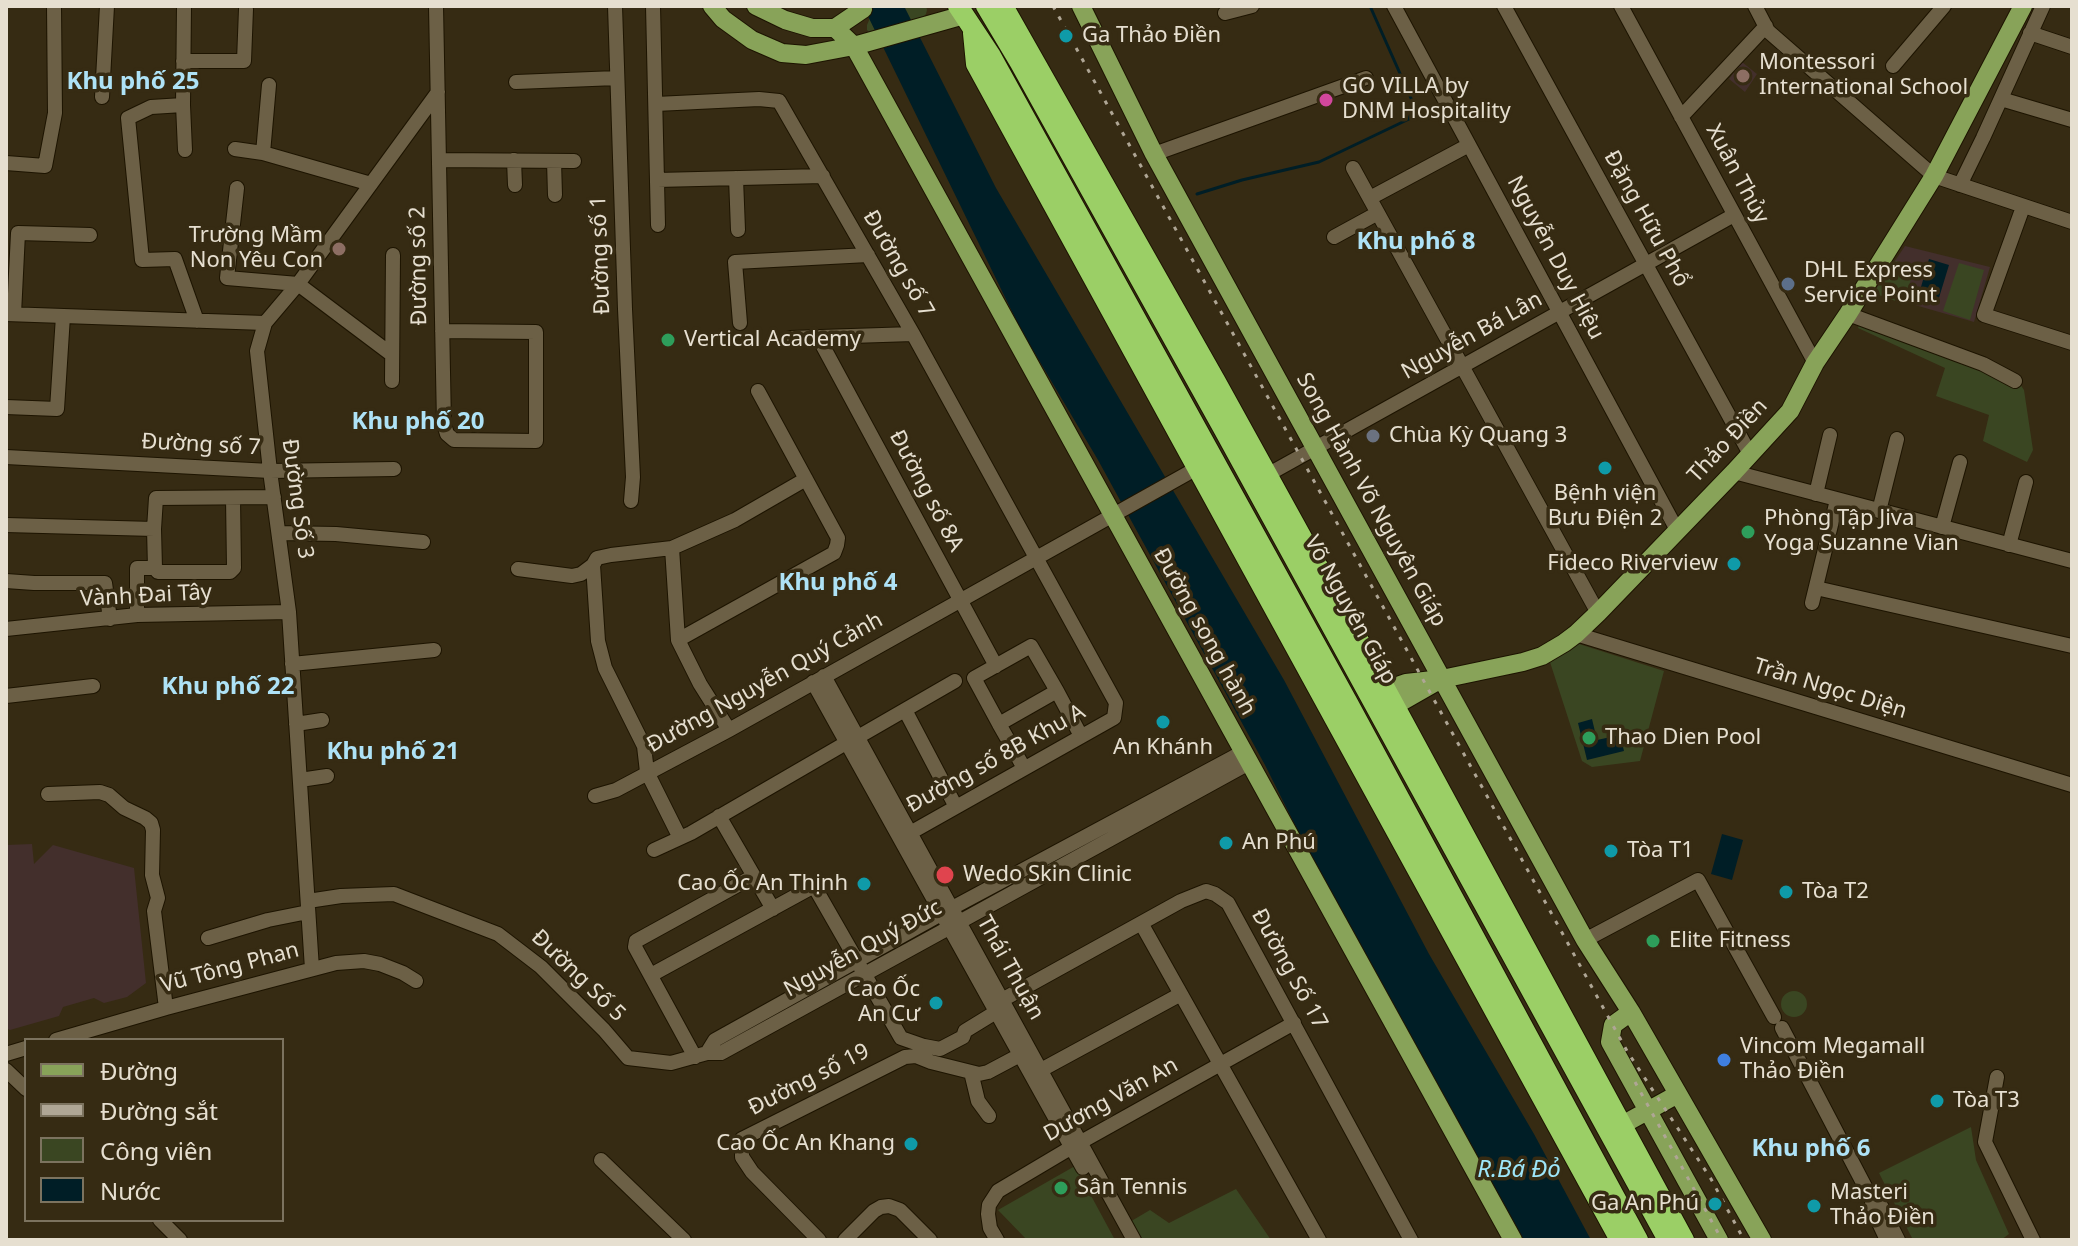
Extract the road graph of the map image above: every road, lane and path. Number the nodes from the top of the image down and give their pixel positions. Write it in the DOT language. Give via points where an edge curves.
graph roads {
  1 [pos="54,6"];
  2 [pos="107,6"];
  3 [pos="184,6"];
  4 [pos="436,6"];
  5 [pos="615,6"];
  6 [pos="653,6"];
  7 [pos="712,6"];
  8 [pos="756,6"];
  9 [pos="986,6"];
  10 [pos="1003,6"];
  11 [pos="1081,6"];
  12 [pos="1252,6"];
  13 [pos="1394,6"];
  14 [pos="1504,6"];
  15 [pos="1621,6"];
  16 [pos="1755,6"];
  17 [pos="1944,6"];
  18 [pos="2043,6"];
  19 [pos="2020,7"];
  20 [pos="864,8"];
  21 [pos="246,9"];
  22 [pos="1225,13"];
  23 [pos="965,16"];
  24 [pos="1766,26"];
  25 [pos="835,28"];
  26 [pos="2030,33"];
  27 [pos="854,46"];
  28 [pos="2072,47"];
  29 [pos="183,61"];
  30 [pos="1893,66"];
  31 [pos="617,78"];
  32 [pos="1366,78"];
  33 [pos="516,82"];
  34 [pos="269,85"];
  35 [pos="438,92"];
  36 [pos="102,97"];
  37 [pos="2001,99"];
  38 [pos="656,104"];
  39 [pos="183,105"];
  40 [pos="1681,117"];
  41 [pos="2072,120"];
  42 [pos="1469,145"];
  43 [pos="235,149"];
  44 [pos="185,150"];
  45 [pos="263,153"];
  46 [pos="1154,154"];
  47 [pos="439,160"];
  48 [pos="514,160"];
  49 [pos="554,161"];
  50 [pos="574,161"];
  51 [pos="6,163"];
  52 [pos="1353,168"];
  53 [pos="823,176"];
  54 [pos="1934,176"];
  55 [pos="736,178"];
  56 [pos="657,180"];
  57 [pos="371,184"];
  58 [pos="515,185"];
  59 [pos="1960,185"];
  60 [pos="237,188"];
  61 [pos="555,195"];
  62 [pos="1370,198"];
  63 [pos="2023,207"];
  64 [pos="1378,213"];
  65 [pos="1734,215"];
  66 [pos="2072,222"];
  67 [pos="658,225"];
  68 [pos="738,230"];
  69 [pos="90,235"];
  70 [pos="1334,237"];
  71 [pos="393,255"];
  72 [pos="868,255"];
  73 [pos="1646,264"];
  74 [pos="298,284"];
  75 [pos="1559,313"];
  76 [pos="10,314"];
  77 [pos="1848,314"];
  78 [pos="63,316"];
  79 [pos="197,321"];
  80 [pos="265,323"];
  81 [pos="740,323"];
  82 [pos="442,331"];
  83 [pos="913,334"];
  84 [pos="818,337"];
  85 [pos="790,338"];
  86 [pos="2072,343"];
  87 [pos="391,354"];
  88 [pos="1815,363"];
  89 [pos="1462,367"];
  90 [pos="392,381"];
  91 [pos="2015,381"];
  92 [pos="758,391"];
  93 [pos="6,407"];
  94 [pos="1830,435"];
  95 [pos="1897,439"];
  96 [pos="1315,449"];
  97 [pos="1750,454"];
  98 [pos="6,457"];
  99 [pos="1960,462"];
  100 [pos="1199,467"];
  101 [pos="394,469"];
  102 [pos="270,471"];
  103 [pos="1734,472"];
  104 [pos="1267,475"];
  105 [pos="806,479"];
  106 [pos="2026,482"];
  107 [pos="1816,494"];
  108 [pos="274,497"];
  109 [pos="233,498"];
  110 [pos="1837,500"];
  111 [pos="631,501"];
  112 [pos="1879,511"];
  113 [pos="1118,512"];
  114 [pos="6,525"];
  115 [pos="1942,527"];
  116 [pos="154,529"];
  117 [pos="1677,530"];
  118 [pos="279,533"];
  119 [pos="423,542"];
  120 [pos="2009,545"];
  121 [pos="672,548"];
  122 [pos="1036,558"];
  123 [pos="2072,561"];
  124 [pos="593,565"];
  125 [pos="155,568"];
  126 [pos="518,569"];
  127 [pos="6,581"];
  128 [pos="959,601"];
  129 [pos="289,612"];
  130 [pos="1598,613"];
  131 [pos="137,615"];
  132 [pos="110,619"];
  133 [pos="6,629"];
  134 [pos="1576,634"];
  135 [pos="678,640"];
  136 [pos="2072,646"];
  137 [pos="434,650"];
  138 [pos="292,664"];
  139 [pos="996,666"];
  140 [pos="818,679"];
  141 [pos="1442,679"];
  142 [pos="955,681"];
  143 [pos="93,686"];
  144 [pos="1057,691"];
  145 [pos="6,696"];
  146 [pos="1390,698"];
  147 [pos="905,710"];
  148 [pos="322,720"];
  149 [pos="296,724"];
  150 [pos="999,724"];
  151 [pos="729,730"];
  152 [pos="1081,736"];
  153 [pos="852,740"];
  154 [pos="1246,757"];
  155 [pos="1024,768"];
  156 [pos="647,772"];
  157 [pos="327,776"];
  158 [pos="300,780"];
  159 [pos="2072,785"];
  160 [pos="48,794"];
  161 [pos="595,796"];
  162 [pos="956,807"];
  163 [pos="719,816"];
  164 [pos="910,833"];
  165 [pos="680,838"];
  166 [pos="654,850"];
  167 [pos="754,876"];
  168 [pos="308,906"];
  169 [pos="773,909"];
  170 [pos="950,918"];
  171 [pos="1141,923"];
  172 [pos="208,938"];
  173 [pos="1585,940"];
  174 [pos="861,967"];
  175 [pos="312,969"];
  176 [pos="651,975"];
  177 [pos="416,981"];
  178 [pos="1181,994"];
  179 [pos="999,1006"];
  180 [pos="166,1008"];
  181 [pos="1631,1012"];
  182 [pos="1294,1023"];
  183 [pos="63,1038"];
  184 [pos="701,1055"];
  185 [pos="1020,1055"];
  186 [pos="1221,1064"];
  187 [pos="6,1070"];
  188 [pos="1041,1070"];
  189 [pos="971,1072"];
  190 [pos="1997,1077"];
  191 [pos="24,1087"];
  192 [pos="1678,1094"];
  193 [pos="1648,1110"];
  194 [pos="989,1116"];
  195 [pos="1622,1125"];
  196 [pos="1076,1145"];
  197 [pos="601,1160"];
  198 [pos="1872,1200"];
  199 [pos="162,1222"];
  200 [pos="175,1238"];
  201 [pos="684,1240"];
  202 [pos="819,1240"];
  203 [pos="845,1240"];
  204 [pos="930,1240"];
  205 [pos="997,1240"];
  206 [pos="1123,1240"];
  207 [pos="1134,1240"];
  208 [pos="1319,1240"];
  209 [pos="1411,1240"];
  210 [pos="1513,1240"];
  211 [pos="1620,1240"];
  212 [pos="1638,1240"];
  213 [pos="1668,1240"];
  214 [pos="1684,1240"];
  215 [pos="1719,1240"];
  216 [pos="1762,1240"];
  217 [pos="1887,1240"];
  218 [pos="1898,1240"];
  219 [pos="2033,1240"];
  1 -- 51 [label="street" via="55,113 45,166"];
  2 -- 36 [label="street"];
  3 -- 29 [label="street"];
  4 -- 35 [label="street, Đường số 2"];
  5 -- 31 [label="street, Đường số 1"];
  6 -- 38 [label="street"];
  7 -- 27 [label="main road" via="752,40 782,53 806,55"];
  8 -- 25 [label="main road" via="812,28"];
  9 -- 213 [label="highway, Võ Nguyên Giáp"];
  10 -- 104 [label="highway, Võ Nguyên Giáp"];
  11 -- 46 [label="main road, Song Hành Võ Nguyên Giáp"];
  12 -- 22 [label="street"];
  13 -- 42 [label="street, Nguyễn Duy Hiệu"];
  14 -- 73 [label="street, Đặng Hữu Phổ"];
  15 -- 40 [label="street, Xuân Thủy"];
  16 -- 24 [label="street"];
  17 -- 30 [label="street"];
  18 -- 26 [label="street"];
  19 -- 54 [label="main road, Thảo Điền"];
  20 -- 25 [label="main road"];
  20 -- 27 [label="main road"];
  21 -- 29 [label="street" via="244,61"];
  23 -- 27 [label="main road"];
  23 -- 100 [label="highway" via="976,64"];
  23 -- 212 [label="highway" via="1340,689"];
  24 -- 40 [label="street"];
  24 -- 54 [label="street"];
  25 -- 27 [label="main road, Đường song hành"];
  26 -- 28 [label="street"];
  26 -- 37 [label="street"];
  27 -- 113 [label="main road, Đường song hành"];
  29 -- 39 [label="street"];
  31 -- 33 [label="street"];
  31 -- 111 [label="street, Đường số 1"];
  32 -- 46 [label="street"];
  34 -- 45 [label="street"];
  35 -- 47 [label="street, Đường số 2"];
  35 -- 57 [label="street"];
  37 -- 41 [label="street"];
  37 -- 59 [label="street"];
  38 -- 53 [label="street, Đường số 7" via="779,101"];
  38 -- 56 [label="street"];
  39 -- 44 [label="street"];
  39 -- 79 [label="street" via="151,107 128,118 142,260 175,259"];
  40 -- 65 [label="street, Xuân Thủy"];
  42 -- 62 [label="street"];
  42 -- 75 [label="street, Nguyễn Duy Hiệu"];
  43 -- 45 [label="street"];
  45 -- 57 [label="street"];
  46 -- 96 [label="main road, Song Hành Võ Nguyên Giáp"];
  47 -- 48 [label="street"];
  47 -- 82 [label="street, Đường số 2"];
  48 -- 49 [label="street"];
  48 -- 58 [label="street"];
  49 -- 50 [label="street"];
  49 -- 61 [label="street"];
  52 -- 62 [label="street"];
  53 -- 55 [label="street"];
  53 -- 72 [label="street, Đường số 7"];
  54 -- 59 [label="street"];
  54 -- 77 [label="main road, Thảo Điền"];
  55 -- 56 [label="street"];
  55 -- 68 [label="street"];
  56 -- 67 [label="street"];
  57 -- 74 [label="street"];
  59 -- 63 [label="street"];
  60 -- 74 [label="street" via="227,278"];
  62 -- 64 [label="street"];
  63 -- 66 [label="street"];
  63 -- 86 [label="street" via="1984,315"];
  64 -- 70 [label="street"];
  64 -- 89 [label="street"];
  65 -- 73 [label="street, Nguyễn Bá Lân"];
  65 -- 88 [label="street, Xuân Thủy"];
  69 -- 76 [label="street" via="18,226"];
  71 -- 87 [label="street"];
  72 -- 81 [label="street" via="735,262"];
  72 -- 83 [label="street, Đường số 7"];
  73 -- 75 [label="street, Nguyễn Bá Lân"];
  73 -- 97 [label="street, Đặng Hữu Phổ"];
  74 -- 80 [label="street"];
  74 -- 87 [label="street"];
  75 -- 89 [label="street, Nguyễn Bá Lân"];
  75 -- 117 [label="street, Nguyễn Duy Hiệu"];
  76 -- 78 [label="street"];
  77 -- 88 [label="main road, Thảo Điền"];
  77 -- 91 [label="street"];
  78 -- 79 [label="street"];
  78 -- 93 [label="street" via="57,409"];
  79 -- 80 [label="street"];
  80 -- 102 [label="street, Đường Số 3" via="257,351"];
  82 -- 82 [label="street, Đường số 2" via="447,434 454,440 536,441 536,332"];
  83 -- 84 [label="street"];
  83 -- 122 [label="street, Đường số 7"];
  84 -- 85 [label="street"];
  84 -- 128 [label="street, Đường số 8A"];
  87 -- 90 [label="street"];
  88 -- 97 [label="main road, Thảo Điền" via="1790,411"];
  89 -- 96 [label="street, Nguyễn Bá Lân"];
  89 -- 130 [label="street"];
  92 -- 105 [label="street"];
  94 -- 107 [label="street"];
  95 -- 112 [label="street"];
  96 -- 104 [label="street, Nguyễn Bá Lân"];
  96 -- 141 [label="main road, Song Hành Võ Nguyên Giáp"];
  97 -- 103 [label="main road, Thảo Điền"];
  98 -- 102 [label="street, Đường số 7"];
  99 -- 115 [label="street"];
  100 -- 113 [label="street, Đường Nguyễn Quý Cảnh"];
  100 -- 211 [label="highway"];
  101 -- 102 [label="street, Đường số 7"];
  102 -- 108 [label="street, Đường Số 3"];
  103 -- 107 [label="street"];
  103 -- 117 [label="main road, Thảo Điền"];
  104 -- 146 [label="highway, Võ Nguyên Giáp"];
  105 -- 121 [label="street"];
  105 -- 135 [label="street" via="838,538 834,553"];
  106 -- 120 [label="street"];
  107 -- 110 [label="street"];
  108 -- 109 [label="street"];
  108 -- 118 [label="street, Đường Số 3"];
  109 -- 116 [label="street" via="156,498"];
  109 -- 125 [label="street" via="230,572"];
  110 -- 112 [label="street"];
  110 -- 136 [label="street" via="1814,595"];
  112 -- 115 [label="street"];
  113 -- 122 [label="street, Đường Nguyễn Quý Cảnh"];
  113 -- 154 [label="main road, Đường song hành"];
  114 -- 116 [label="street"];
  115 -- 120 [label="street"];
  116 -- 125 [label="street"];
  117 -- 130 [label="main road, Thảo Điền"];
  118 -- 119 [label="street"];
  118 -- 129 [label="street, Đường Số 3"];
  120 -- 123 [label="street"];
  121 -- 124 [label="street" via="597,558"];
  121 -- 135 [label="street"];
  122 -- 128 [label="street, Đường Nguyễn Quý Cảnh"];
  122 -- 152 [label="street, Đường số 8B Khu A" via="1116,703 1114,718"];
  124 -- 126 [label="street" via="572,576"];
  124 -- 156 [label="street" via="605,668 644,746"];
  125 -- 131 [label="street" via="137,568"];
  127 -- 132 [label="street" via="105,583"];
  128 -- 139 [label="street, Đường số 8A"];
  128 -- 140 [label="street, Đường Nguyễn Quý Cảnh"];
  129 -- 131 [label="street, Vành Đai Tây"];
  129 -- 138 [label="street, Đường Số 3"];
  130 -- 134 [label="main road, Thảo Điền"];
  131 -- 132 [label="street, Vành Đai Tây"];
  132 -- 133 [label="street, Vành Đai Tây"];
  134 -- 141 [label="main road, Thảo Điền" via="1542,656"];
  134 -- 159 [label="street, Trần Ngọc Diện"];
  135 -- 151 [label="street"];
  137 -- 138 [label="street" via="394,660"];
  138 -- 149 [label="street, Đường Số 3"];
  139 -- 144 [label="street" via="1031,646"];
  139 -- 150 [label="street" via="974,678"];
  140 -- 151 [label="street, Đường Nguyễn Quý Cảnh"];
  140 -- 153 [label="street, Thái Thuận"];
  141 -- 146 [label="main road, Thảo Điền" via="1406,683"];
  141 -- 173 [label="main road, Song Hành Võ Nguyên Giáp"];
  142 -- 147 [label="street"];
  143 -- 145 [label="street"];
  144 -- 150 [label="street"];
  144 -- 152 [label="street"];
  146 -- 195 [label="highway, Võ Nguyên Giáp"];
  147 -- 153 [label="street"];
  147 -- 162 [label="street"];
  148 -- 149 [label="street"];
  149 -- 158 [label="street, Đường Số 3"];
  150 -- 155 [label="street"];
  151 -- 156 [label="street, Đường Nguyễn Quý Cảnh"];
  152 -- 155 [label="street, Đường số 8B Khu A"];
  153 -- 163 [label="street"];
  153 -- 164 [label="street, Thái Thuận"];
  153 -- 170 [label="street, Thái Thuận"];
  154 -- 170 [label="street, Nguyễn Quý Đức"];
  154 -- 210 [label="main road, Đường song hành"];
  155 -- 162 [label="street, Đường số 8B Khu A"];
  156 -- 161 [label="street, Đường Nguyễn Quý Cảnh"];
  156 -- 165 [label="street"];
  157 -- 158 [label="street"];
  158 -- 168 [label="street, Đường Số 3"];
  160 -- 180 [label="street" via="100,792 151,823 158,898 154,911"];
  162 -- 164 [label="street, Đường số 8B Khu A"];
  163 -- 165 [label="street"];
  163 -- 167 [label="street"];
  164 -- 170 [label="street, Thái Thuận"];
  165 -- 166 [label="street"];
  167 -- 169 [label="street"];
  167 -- 176 [label="street" via="636,941"];
  168 -- 172 [label="street, Đường Số 5"];
  168 -- 175 [label="street, Đường Số 3"];
  168 -- 184 [label="street, Đường Số 5" via="341,896 394,894 498,934 541,967 628,1058 671,1063"];
  169 -- 174 [label="street, Đường Số 17" via="814,886"];
  169 -- 176 [label="street"];
  170 -- 174 [label="street, Nguyễn Quý Đức"];
  170 -- 179 [label="street, Thái Thuận"];
  171 -- 178 [label="street"];
  171 -- 179 [label="street, Đường Số 17"];
  171 -- 182 [label="street, Đường Số 17" via="1206,891 1215,894 1228,903"];
  173 -- 181 [label="main road, Song Hành Võ Nguyên Giáp"];
  173 -- 198 [label="street" via="1698,880"];
  174 -- 179 [label="street, Đường Số 17" via="901,1038 924,1046 940,1049 963,1037"];
  174 -- 184 [label="street, Nguyễn Quý Đức" via="715,1040"];
  175 -- 177 [label="street, Vũ Tông Phan" via="364,961"];
  175 -- 180 [label="street, Vũ Tông Phan"];
  176 -- 184 [label="street"];
  178 -- 186 [label="street"];
  178 -- 188 [label="street"];
  179 -- 185 [label="street, Thái Thuận"];
  179 -- 188 [label="street, Thái Thuận"];
  180 -- 183 [label="street, Vũ Tông Phan"];
  181 -- 192 [label="main road, Song Hành Võ Nguyên Giáp"];
  181 -- 193 [label="main road" via="1613,1025 1610,1042"];
  182 -- 186 [label="street, Dương Văn An"];
  182 -- 209 [label="street, Đường Số 17"];
  185 -- 189 [label="street" via="988,1072"];
  185 -- 196 [label="street, Thái Thuận"];
  186 -- 196 [label="street, Dương Văn An"];
  186 -- 208 [label="street"];
  187 -- 191 [label="street"];
  188 -- 196 [label="street, Thái Thuận"];
  189 -- 194 [label="street" via="978,1101"];
  189 -- 202 [label="street, Đường số 19" via="905,1057 742,1139 742,1157 752,1172"];
  190 -- 219 [label="street" via="1985,1142"];
  192 -- 193 [label="main road"];
  192 -- 216 [label="main road, Song Hành Võ Nguyên Giáp"];
  193 -- 195 [label="main road"];
  193 -- 215 [label="main road"];
  195 -- 214 [label="highway, Võ Nguyên Giáp"];
  196 -- 205 [label="street, Dương Văn An" via="998,1191 988,1214"];
  196 -- 206 [label="street, Thái Thuận"];
  196 -- 207 [label="street, Thái Thuận"];
  197 -- 201 [label="street"];
  198 -- 217 [label="street"];
  198 -- 218 [label="street" via="1880,1204"];
  199 -- 200 [label="street"];
  203 -- 204 [label="street" via="874,1211 889,1206"];
}
